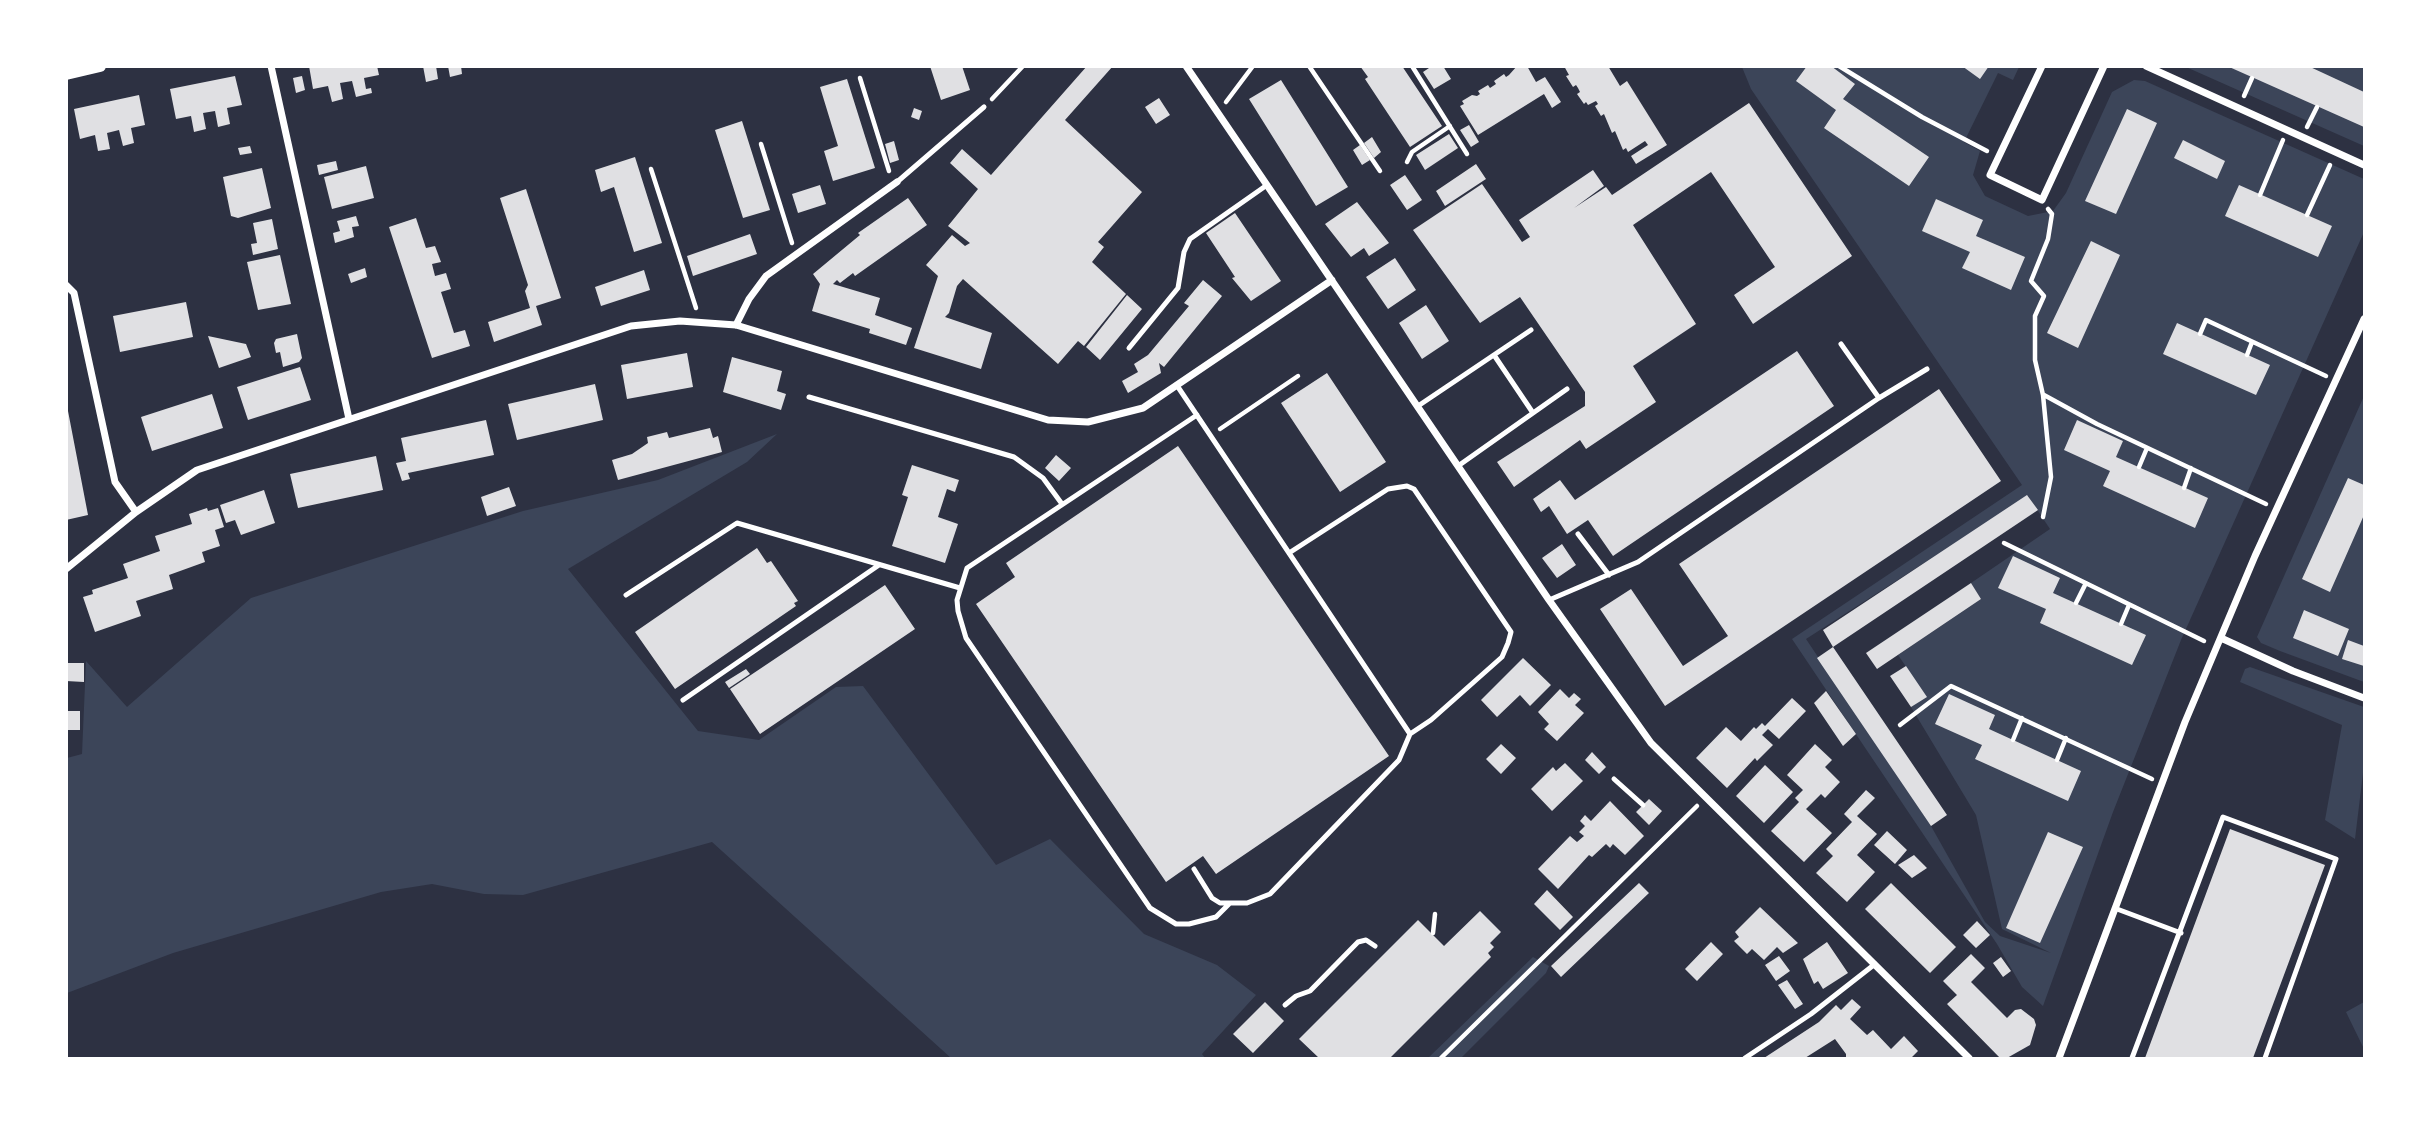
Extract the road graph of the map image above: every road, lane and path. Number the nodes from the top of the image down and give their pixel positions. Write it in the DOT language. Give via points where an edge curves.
graph roads {
  1 [pos="100,66"];
  2 [pos="271,66"];
  3 [pos="1023,66"];
  4 [pos="1186,66"];
  5 [pos="1253,66"];
  6 [pos="1309,66"];
  7 [pos="1412,66"];
  8 [pos="1839,66"];
  9 [pos="2042,66"];
  10 [pos="2104,66"];
  11 [pos="2146,66"];
  12 [pos="66,74"];
  13 [pos="860,78"];
  14 [pos="2252,78"];
  15 [pos="2245,94"];
  16 [pos="984,107"];
  17 [pos="2317,107"];
  18 [pos="1217,114"];
  19 [pos="2309,123"];
  20 [pos="1450,126"];
  21 [pos="2287,130"];
  22 [pos="761,144"];
  23 [pos="2336,152"];
  24 [pos="1467,154"];
  25 [pos="1999,157"];
  26 [pos="1407,162"];
  27 [pos="2364,165"];
  28 [pos="652,169"];
  29 [pos="1380,171"];
  30 [pos="895,184"];
  31 [pos="1267,186"];
  32 [pos="2260,195"];
  33 [pos="2042,200"];
  34 [pos="2307,215"];
  35 [pos="795,253"];
  36 [pos="1332,280"];
  37 [pos="66,285"];
  38 [pos="2364,319"];
  39 [pos="701,322"];
  40 [pos="736,324"];
  41 [pos="1531,330"];
  42 [pos="2200,334"];
  43 [pos="2252,341"];
  44 [pos="1841,344"];
  45 [pos="1129,348"];
  46 [pos="1494,355"];
  47 [pos="2247,355"];
  48 [pos="1927,369"];
  49 [pos="1298,376"];
  50 [pos="2336,380"];
  51 [pos="1178,387"];
  52 [pos="1567,389"];
  53 [pos="2043,395"];
  54 [pos="808,397"];
  55 [pos="1879,398"];
  56 [pos="1418,406"];
  57 [pos="1533,413"];
  58 [pos="1197,415"];
  59 [pos="349,419"];
  60 [pos="1210,435"];
  61 [pos="2147,448"];
  62 [pos="1458,466"];
  63 [pos="2140,467"];
  64 [pos="2191,468"];
  65 [pos="2184,488"];
  66 [pos="1062,504"];
  67 [pos="2277,509"];
  68 [pos="136,512"];
  69 [pos="2043,517"];
  70 [pos="1578,534"];
  71 [pos="2004,543"];
  72 [pos="1289,553"];
  73 [pos="879,565"];
  74 [pos="66,569"];
  75 [pos="1609,575"];
  76 [pos="2086,583"];
  77 [pos="960,588"];
  78 [pos="626,595"];
  79 [pos="1549,600"];
  80 [pos="2076,603"];
  81 [pos="2129,605"];
  82 [pos="2121,624"];
  83 [pos="2221,638"];
  84 [pos="2217,648"];
  85 [pos="1973,696"];
  86 [pos="2364,698"];
  87 [pos="683,700"];
  88 [pos="1970,703"];
  89 [pos="2022,718"];
  90 [pos="1900,725"];
  91 [pos="1410,734"];
  92 [pos="2066,738"];
  93 [pos="2013,740"];
  94 [pos="2057,760"];
  95 [pos="1614,779"];
  96 [pos="2162,784"];
  97 [pos="1705,798"];
  98 [pos="1643,805"];
  99 [pos="1194,869"];
  100 [pos="1229,904"];
  101 [pos="2117,909"];
  102 [pos="1435,914"];
  103 [pos="1433,933"];
  104 [pos="2180,933"];
  105 [pos="1374,946"];
  106 [pos="1875,964"];
  107 [pos="1285,1005"];
  108 [pos="1441,1059"];
  109 [pos="1745,1059"];
  110 [pos="1969,1059"];
  111 [pos="2059,1059"];
  112 [pos="2132,1059"];
  113 [pos="2265,1059"];
  1 -- 12 [label="street"];
  2 -- 59 [label="street"];
  3 -- 16 [label="path"];
  4 -- 18 [label="street"];
  5 -- 18 [label="path"];
  6 -- 29 [label="path"];
  7 -- 20 [label="path"];
  8 -- 25 [label="path"];
  9 -- 25 [label="street"];
  10 -- 33 [label="street"];
  11 -- 21 [label="street"];
  13 -- 30 [label="path"];
  14 -- 15 [label="path"];
  16 -- 30 [label="lane"];
  17 -- 19 [label="path"];
  18 -- 31 [label="street"];
  20 -- 24 [label="path"];
  20 -- 26 [label="path" via="1412,152"];
  21 -- 23 [label="street"];
  21 -- 32 [label="path"];
  22 -- 35 [label="path"];
  23 -- 27 [label="street"];
  23 -- 34 [label="path"];
  25 -- 33 [label="street" via="1990,175"];
  28 -- 39 [label="path"];
  30 -- 35 [label="street"];
  31 -- 36 [label="street"];
  31 -- 45 [label="lane" via="1190,239 1178,288"];
  33 -- 53 [label="path" via="2052,214 2048,239 2031,281 2044,296 2035,316 2035,360"];
  35 -- 40 [label="street" via="766,276"];
  36 -- 51 [label="street"];
  36 -- 56 [label="street"];
  37 -- 68 [label="street" via="74,293 115,482"];
  38 -- 50 [label="street"];
  39 -- 40 [label="street"];
  39 -- 59 [label="street" via="631,326"];
  40 -- 51 [label="street" via="1048,420 1088,422 1121,414 1143,408"];
  41 -- 46 [label="lane"];
  42 -- 43 [label="path" via="2206,320"];
  43 -- 47 [label="path"];
  43 -- 50 [label="path"];
  44 -- 55 [label="lane"];
  46 -- 56 [label="lane"];
  46 -- 57 [label="lane"];
  48 -- 55 [label="lane"];
  49 -- 60 [label="path"];
  50 -- 67 [label="street"];
  51 -- 58 [label="lane"];
  52 -- 57 [label="lane"];
  53 -- 61 [label="path" via="2096,426"];
  53 -- 69 [label="path" via="2051,477"];
  54 -- 66 [label="lane" via="1014,457 1042,478"];
  55 -- 75 [label="lane" via="1638,562"];
  56 -- 62 [label="street"];
  57 -- 62 [label="lane"];
  58 -- 60 [label="lane"];
  58 -- 66 [label="lane"];
  59 -- 68 [label="street" via="198,470"];
  60 -- 72 [label="lane"];
  61 -- 63 [label="path"];
  61 -- 64 [label="path"];
  62 -- 79 [label="street"];
  64 -- 65 [label="path"];
  64 -- 67 [label="path"];
  66 -- 77 [label="lane" via="967,568"];
  67 -- 83 [label="street"];
  68 -- 74 [label="street"];
  70 -- 75 [label="lane"];
  71 -- 76 [label="path"];
  72 -- 91 [label="lane"];
  72 -- 91 [label="lane" via="1388,489 1407,486 1414,489 1511,632 1502,657"];
  73 -- 77 [label="lane"];
  73 -- 78 [label="lane" via="737,523"];
  73 -- 87 [label="lane"];
  75 -- 79 [label="lane"];
  76 -- 80 [label="path"];
  76 -- 81 [label="path"];
  77 -- 100 [label="lane" via="958,611 966,638 1150,908 1176,924 1189,924 1216,917"];
  79 -- 97 [label="street" via="1651,743"];
  81 -- 82 [label="path"];
  81 -- 84 [label="path"];
  83 -- 84 [label="street"];
  83 -- 86 [label="street"];
  84 -- 96 [label="street"];
  85 -- 88 [label="path"];
  85 -- 89 [label="path"];
  85 -- 90 [label="path" via="1951,686"];
  89 -- 92 [label="path"];
  89 -- 93 [label="path"];
  91 -- 100 [label="lane" via="1399,760 1270,894"];
  92 -- 94 [label="path"];
  92 -- 96 [label="path"];
  95 -- 98 [label="lane"];
  96 -- 101 [label="street"];
  97 -- 106 [label="street"];
  97 -- 108 [label="path"];
  99 -- 100 [label="lane" via="1212,898"];
  101 -- 104 [label="lane"];
  101 -- 111 [label="street"];
  102 -- 103 [label="path"];
  104 -- 112 [label="lane"];
  104 -- 113 [label="lane" via="2223,817 2336,859"];
  105 -- 107 [label="lane" via="1366,940 1358,942 1310,990"];
  106 -- 109 [label="lane"];
  106 -- 110 [label="street"];
}
